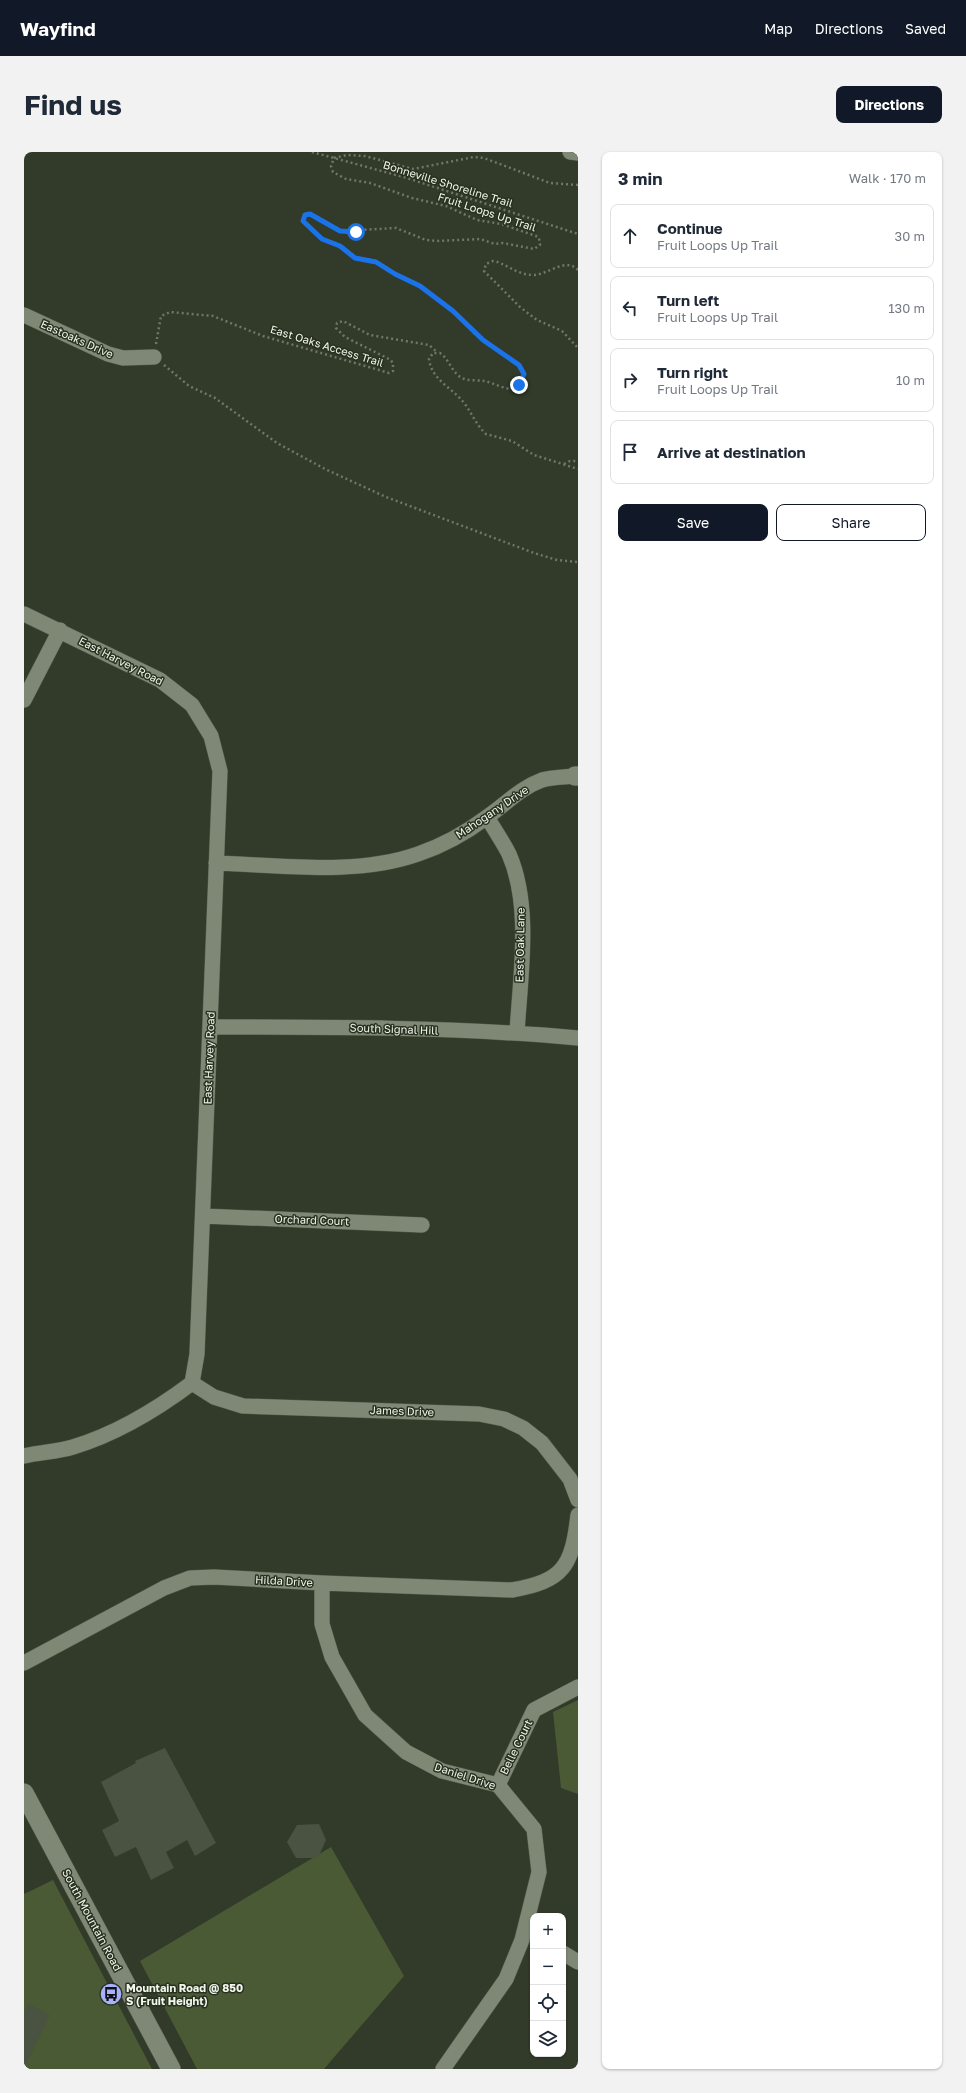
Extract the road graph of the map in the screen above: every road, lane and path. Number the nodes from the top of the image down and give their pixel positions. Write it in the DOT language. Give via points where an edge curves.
graph roads {
  1 [pos="312,152"];
  2 [pos="570,152"];
  3 [pos="578,153"];
  4 [pos="334,158"];
  5 [pos="578,185"];
  6 [pos="578,234"];
  7 [pos="578,270"];
  8 [pos="24,315"];
  9 [pos="578,348"];
  10 [pos="437,352"];
  11 [pos="154,357"];
  12 [pos="578,461"];
  13 [pos="564,464"];
  14 [pos="578,469"];
  15 [pos="578,562"];
  16 [pos="24,614"];
  17 [pos="60,630"];
  18 [pos="24,700"];
  19 [pos="576,776"];
  20 [pos="487,817"];
  21 [pos="216,863"];
  22 [pos="210,1027"];
  23 [pos="517,1033"];
  24 [pos="578,1038"];
  25 [pos="202,1216"];
  26 [pos="422,1225"];
  27 [pos="192,1383"];
  28 [pos="24,1456"];
  29 [pos="578,1500"];
  30 [pos="578,1515"];
  31 [pos="322,1583"];
  32 [pos="24,1663"];
  33 [pos="578,1687"];
  34 [pos="498,1785"];
  35 [pos="24,1793"];
  36 [pos="527,1942"];
  37 [pos="566,1956"];
  38 [pos="578,1962"];
  39 [pos="446,2068"];
  40 [pos="171,2069"];
  1 -- 4 [label="path, Bonneville Shoreline Trail"];
  2 -- 3 [label="street"];
  4 -- 5 [label="path" via="358,155 413,169 474,157 484,158 546,182"];
  4 -- 6 [label="path, Bonneville Shoreline Trail" via="407,178"];
  4 -- 10 [label="path, Fruit Loops Up Trail" via="330,166 332,170 346,179 446,206 477,220 500,224 539,238 540,245 534,249 503,243 495,244 480,239 439,241 418,238 396,228 340,231 310,214 305,215 303,221 322,239 340,246 355,258 376,262 420,286 446,305 476,334 519,365 524,374 514,388 508,389 484,381 465,379 452,370 444,355"];
  7 -- 9 [label="path" via="567,265 544,273 526,274 493,262 486,264 484,271 520,308 562,332"];
  8 -- 11 [label="street, Eastoaks Drive" via="108,354 123,358"];
  10 -- 11 [label="path, East Oaks Access Trail" via="429,345 370,334 343,321 337,323 336,328 345,337 390,360 394,367 389,373 263,336 213,316 170,312 161,316"];
  10 -- 13 [label="path" via="429,359 434,374 463,401 486,434 512,441 534,455"];
  11 -- 15 [label="path" via="189,386 215,398 277,443 325,469 386,497 534,553 557,560"];
  12 -- 13 [label="path"];
  13 -- 14 [label="path"];
  16 -- 17 [label="street, East Harvey Road"];
  17 -- 18 [label="street"];
  17 -- 21 [label="street, East Harvey Road" via="160,680 192,705 211,736 220,771"];
  19 -- 20 [label="street, Mahogany Drive" via="543,780 519,791"];
  20 -- 21 [label="street, Mahogany Drive" via="447,841 418,854 380,863 342,867"];
  20 -- 23 [label="street, East Oak Lane" via="509,855 519,889 523,920"];
  21 -- 22 [label="street, East Harvey Road"];
  22 -- 23 [label="street, South Signal Hill" via="364,1027"];
  22 -- 25 [label="street, East Harvey Road"];
  23 -- 24 [label="street, South Signal Hill"];
  25 -- 26 [label="street, Orchard Court"];
  25 -- 27 [label="street, East Harvey Road" via="197,1354"];
  27 -- 28 [label="street" via="162,1405 113,1431 72,1447"];
  27 -- 29 [label="street, James Drive" via="214,1397 243,1406 479,1414 504,1419 523,1428 542,1443 570,1479"];
  30 -- 31 [label="street, Hilda Drive" via="574,1545 560,1572 538,1585 512,1590"];
  31 -- 32 [label="street, Hilda Drive" via="190,1578 164,1588"];
  31 -- 34 [label="street, Daniel Drive" via="322,1624 332,1657 365,1715 406,1752 442,1771"];
  33 -- 34 [label="street, Belle Court" via="534,1710"];
  34 -- 36 [label="street, Daniel Drive" via="534,1829 539,1872"];
  35 -- 40 [label="street, South Mountain Road"];
  36 -- 39 [label="street, Daniel Drive" via="506,1979"];
  37 -- 38 [label="street"];
}
